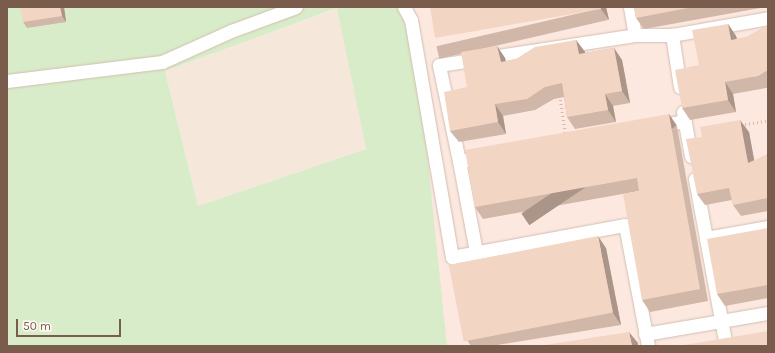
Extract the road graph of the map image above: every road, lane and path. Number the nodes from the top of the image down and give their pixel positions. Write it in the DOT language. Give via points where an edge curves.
graph roads {
  1 [pos="296,7"];
  2 [pos="404,7"];
  3 [pos="630,7"];
  4 [pos="768,18"];
  5 [pos="635,35"];
  6 [pos="672,35"];
  7 [pos="7,81"];
  8 [pos="559,87"];
  9 [pos="768,120"];
  10 [pos="685,121"];
  11 [pos="739,125"];
  12 [pos="646,128"];
  13 [pos="567,142"];
  14 [pos="483,157"];
  15 [pos="460,161"];
  16 [pos="768,227"];
  17 [pos="706,238"];
  18 [pos="476,252"];
  19 [pos="768,313"];
  20 [pos="721,321"];
  21 [pos="739,338"];
  22 [pos="646,340"];
  23 [pos="725,341"];
  24 [pos="709,343"];
  1 -- 7 [label="street" via="231,31 162,62"];
  2 -- 18 [label="street" via="411,20 452,256"];
  3 -- 5 [label="street"];
  4 -- 6 [label="street"];
  5 -- 6 [label="street"];
  5 -- 15 [label="street" via="439,64"];
  6 -- 10 [label="street"];
  8 -- 13 [label="path"];
  9 -- 11 [label="path"];
  10 -- 12 [label="street"];
  10 -- 17 [label="street"];
  14 -- 15 [label="street"];
  15 -- 18 [label="street"];
  16 -- 17 [label="street"];
  17 -- 20 [label="street"];
  18 -- 22 [label="street" via="625,225"];
  19 -- 20 [label="street"];
  20 -- 22 [label="street"];
  20 -- 23 [label="street"];
  21 -- 23 [label="street"];
  23 -- 24 [label="street"];
}
